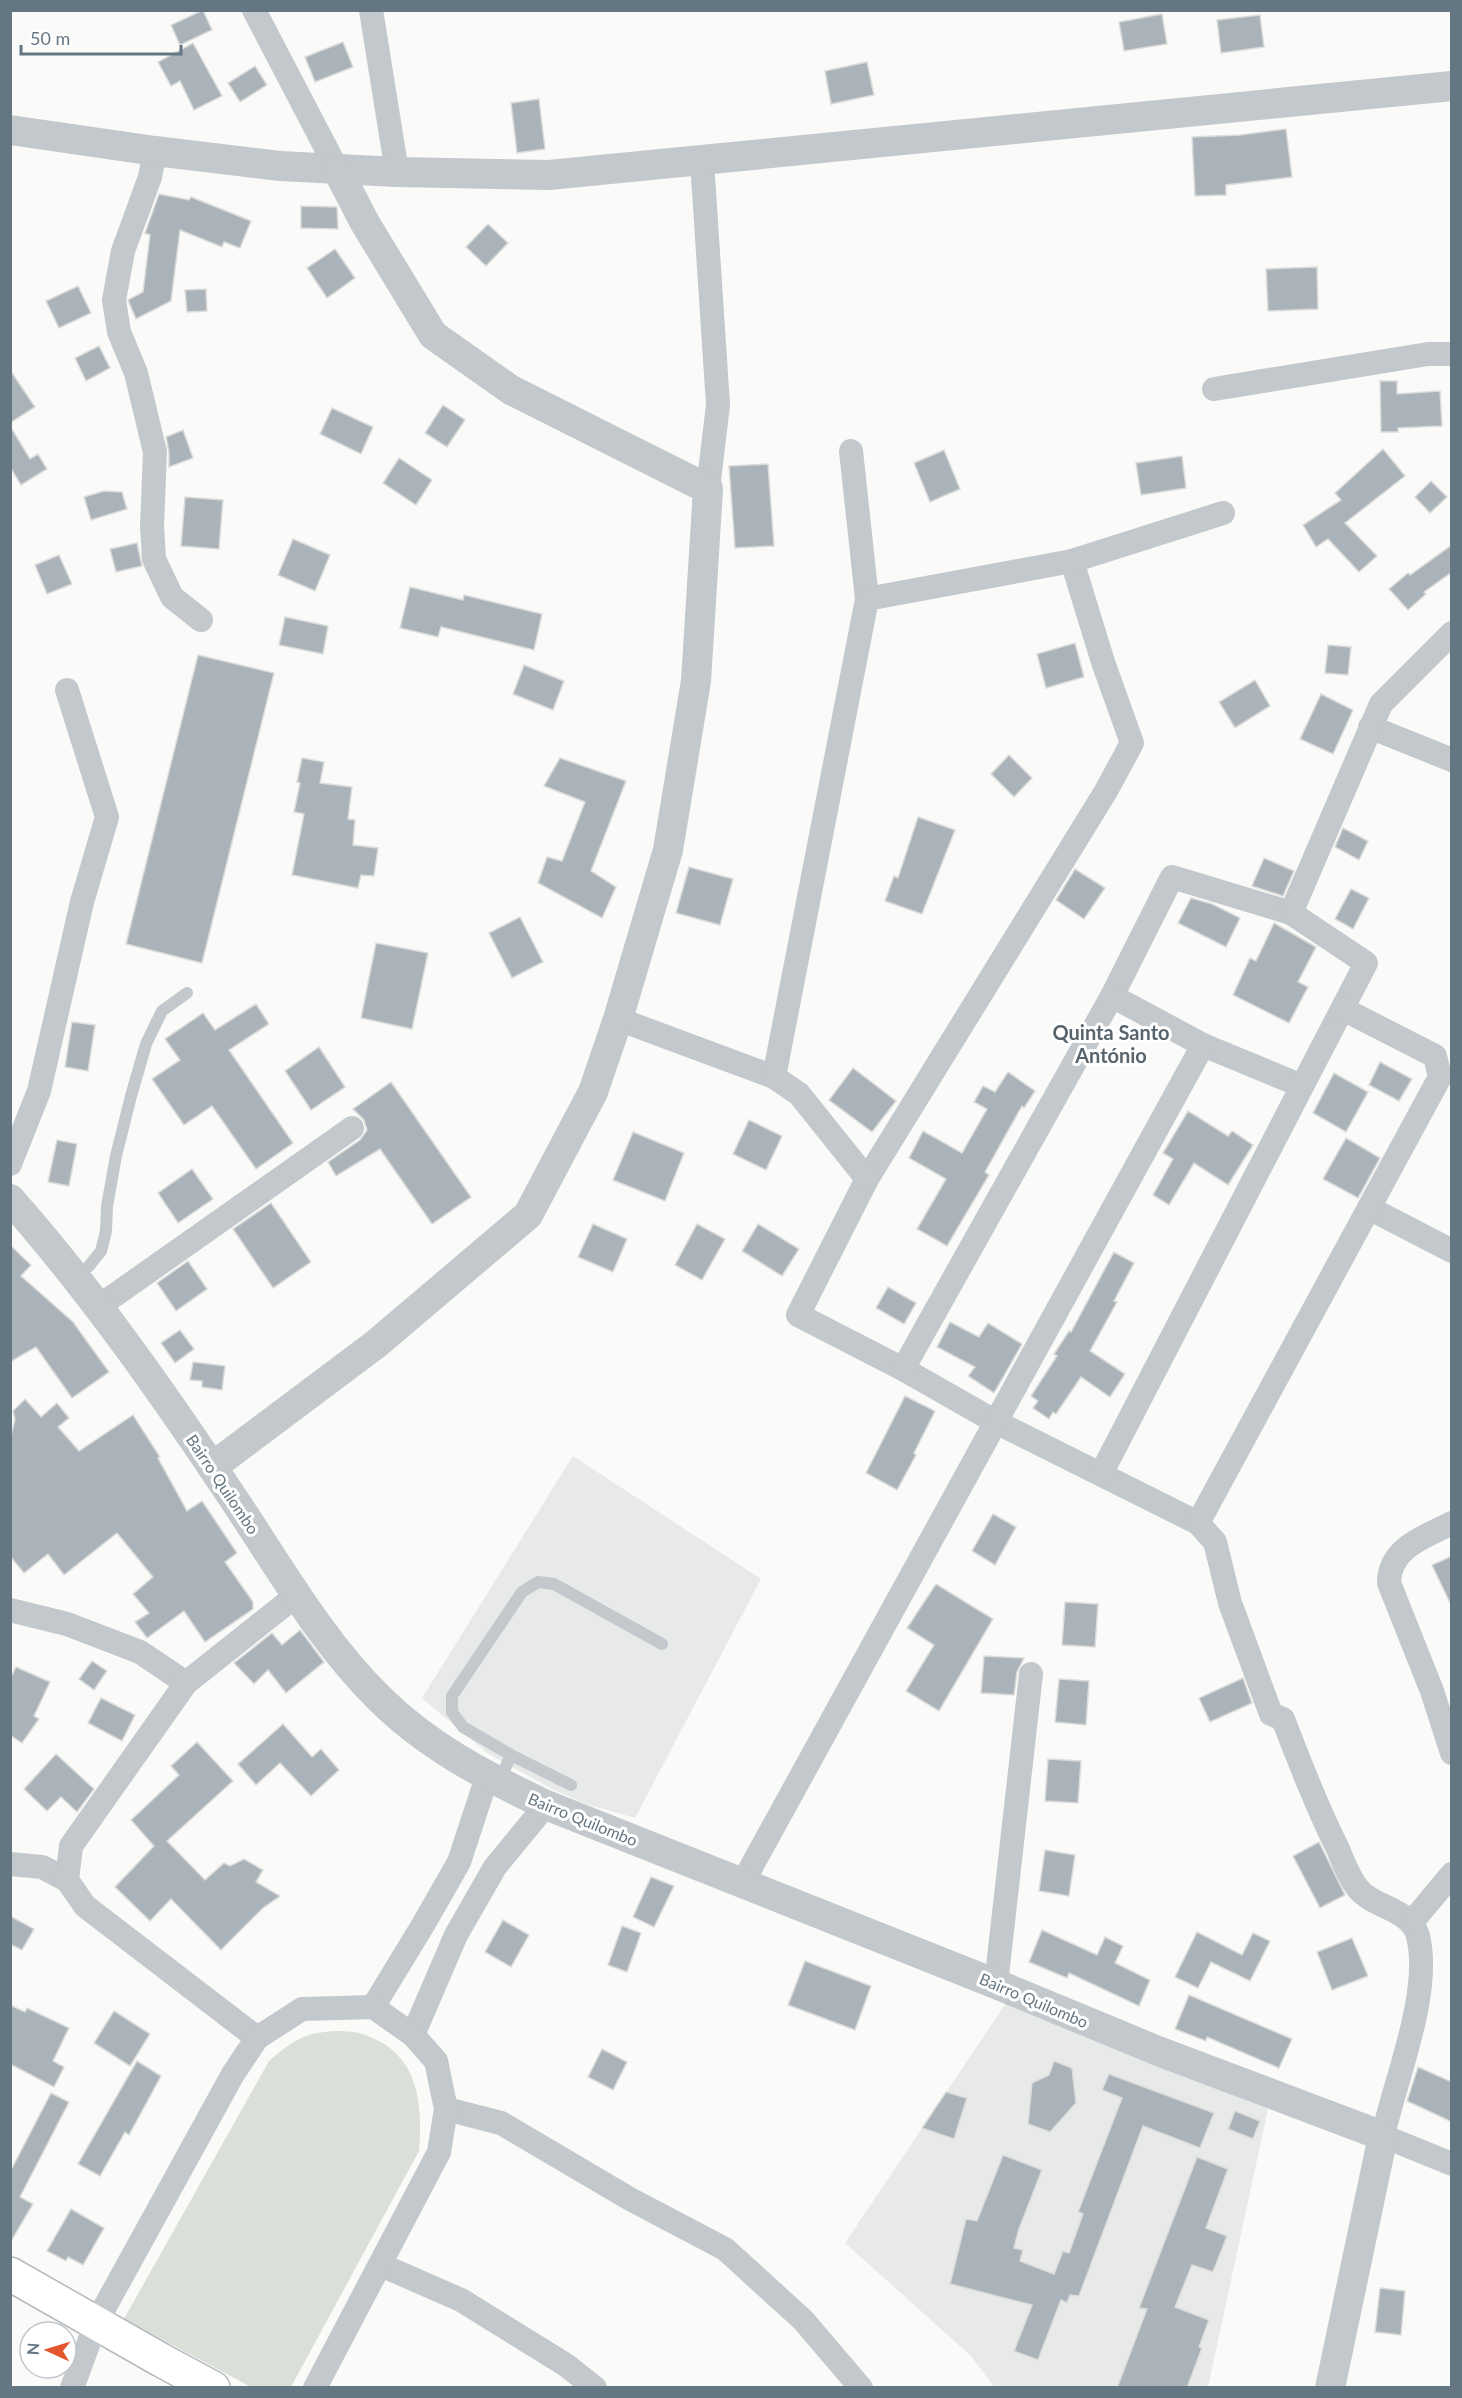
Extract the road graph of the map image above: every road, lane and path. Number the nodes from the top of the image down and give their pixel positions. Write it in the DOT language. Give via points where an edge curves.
graph roads {
  1 [pos="254,10"];
  2 [pos="371,10"];
  3 [pos="1452,86"];
  4 [pos="10,130"];
  5 [pos="155,151"];
  6 [pos="702,161"];
  7 [pos="337,169"];
  8 [pos="397,172"];
  9 [pos="1452,354"];
  10 [pos="1214,389"];
  11 [pos="851,451"];
  12 [pos="708,489"];
  13 [pos="1223,513"];
  14 [pos="1072,561"];
  15 [pos="867,599"];
  16 [pos="201,620"];
  17 [pos="1452,633"];
  18 [pos="67,690"];
  19 [pos="1370,727"];
  20 [pos="1452,760"];
  21 [pos="1291,913"];
  22 [pos="187,993"];
  23 [pos="1112,996"];
  24 [pos="1343,1009"];
  25 [pos="618,1019"];
  26 [pos="1203,1045"];
  27 [pos="774,1077"];
  28 [pos="1302,1086"];
  29 [pos="352,1128"];
  30 [pos="10,1164"];
  31 [pos="867,1179"];
  32 [pos="10,1199"];
  33 [pos="1369,1208"];
  34 [pos="1452,1251"];
  35 [pos="77,1276"];
  36 [pos="98,1306"];
  37 [pos="903,1369"];
  38 [pos="996,1422"];
  39 [pos="212,1467"];
  40 [pos="1101,1474"];
  41 [pos="1452,1522"];
  42 [pos="1198,1523"];
  43 [pos="298,1594"];
  44 [pos="10,1610"];
  45 [pos="662,1644"];
  46 [pos="1031,1674"];
  47 [pos="186,1683"];
  48 [pos="1452,1753"];
  49 [pos="511,1755"];
  50 [pos="493,1780"];
  51 [pos="571,1785"];
  52 [pos="546,1805"];
  53 [pos="10,1864"];
  54 [pos="1452,1875"];
  55 [pos="67,1880"];
  56 [pos="743,1882"];
  57 [pos="1412,1922"];
  58 [pos="996,1984"];
  59 [pos="373,2007"];
  60 [pos="413,2035"];
  61 [pos="257,2038"];
  62 [pos="446,2109"];
  63 [pos="1383,2136"];
  64 [pos="1452,2164"];
  65 [pos="381,2265"];
  66 [pos="10,2274"];
  67 [pos="96,2323"];
  68 [pos="72,2388"];
  69 [pos="213,2388"];
  70 [pos="315,2388"];
  71 [pos="595,2388"];
  72 [pos="861,2388"];
  73 [pos="1330,2388"];
  1 -- 7 [label="street"];
  2 -- 8 [label="street"];
  3 -- 6 [label="street"];
  4 -- 5 [label="street"];
  5 -- 7 [label="street"];
  5 -- 16 [label="street" via="150,177 123,251 114,300 119,332 135,374 155,452 154,559 172,597"];
  6 -- 8 [label="street" via="549,175"];
  6 -- 12 [label="street" via="718,405"];
  7 -- 8 [label="street"];
  7 -- 12 [label="street" via="433,335 511,390"];
  9 -- 10 [label="street" via="1428,354"];
  11 -- 15 [label="street"];
  12 -- 25 [label="street" via="696,681 670,838"];
  13 -- 14 [label="street"];
  14 -- 15 [label="street"];
  14 -- 31 [label="street" via="1132,743"];
  15 -- 27 [label="street"];
  17 -- 19 [label="street" via="1381,704"];
  18 -- 30 [label="street" via="107,817 82,902 39,1091"];
  19 -- 20 [label="street"];
  19 -- 21 [label="street"];
  21 -- 23 [label="street" via="1172,877"];
  21 -- 24 [label="street" via="1366,963"];
  22 -- 35 [label="lane" via="162,1011 146,1044 116,1156 106,1231 100,1251"];
  23 -- 26 [label="street"];
  23 -- 37 [label="street"];
  24 -- 28 [label="street"];
  24 -- 33 [label="street" via="1436,1056 1440,1077"];
  25 -- 27 [label="street"];
  25 -- 39 [label="street" via="593,1092 528,1215 376,1344"];
  26 -- 28 [label="street"];
  26 -- 38 [label="street"];
  27 -- 31 [label="street" via="799,1094"];
  28 -- 40 [label="street"];
  29 -- 36 [label="street"];
  31 -- 37 [label="street" via="798,1315"];
  32 -- 35 [label="street, Bairro Quilombo"];
  33 -- 34 [label="street"];
  33 -- 42 [label="street"];
  35 -- 36 [label="street, Bairro Quilombo"];
  36 -- 39 [label="street, Bairro Quilombo"];
  37 -- 38 [label="street"];
  38 -- 40 [label="street"];
  38 -- 56 [label="street"];
  39 -- 43 [label="street, Bairro Quilombo"];
  40 -- 42 [label="street"];
  41 -- 48 [label="street" via="1409,1545 1395,1558 1389,1583 1432,1690"];
  42 -- 57 [label="street" via="1215,1542 1230,1603 1271,1714 1283,1719 1324,1823 1356,1887 1368,1899"];
  43 -- 47 [label="street"];
  43 -- 50 [label="street, Bairro Quilombo" via="350,1667 379,1698 417,1732"];
  44 -- 47 [label="street" via="67,1624 140,1652"];
  45 -- 49 [label="lane" via="554,1584 538,1582 522,1593 452,1696 452,1712 463,1727"];
  46 -- 58 [label="street"];
  47 -- 55 [label="street" via="71,1846"];
  49 -- 50 [label="lane"];
  49 -- 51 [label="lane"];
  50 -- 52 [label="street, Bairro Quilombo"];
  50 -- 59 [label="street" via="459,1862"];
  52 -- 56 [label="street, Bairro Quilombo"];
  52 -- 60 [label="street" via="495,1867 467,1915"];
  53 -- 55 [label="street" via="42,1866"];
  54 -- 57 [label="street"];
  55 -- 61 [label="street" via="85,1906"];
  56 -- 58 [label="street, Bairro Quilombo"];
  57 -- 63 [label="street" via="1418,1935 1420,1963 1415,2007"];
  58 -- 63 [label="street, Bairro Quilombo" via="1158,2052"];
  59 -- 60 [label="street"];
  59 -- 61 [label="street" via="302,2008"];
  60 -- 62 [label="street" via="436,2061"];
  61 -- 67 [label="street" via="233,2074"];
  62 -- 65 [label="street" via="439,2152"];
  62 -- 72 [label="street" via="501,2123 724,2249 803,2320"];
  63 -- 64 [label="street"];
  63 -- 73 [label="street"];
  65 -- 70 [label="street"];
  65 -- 71 [label="street" via="461,2300"];
  66 -- 67 [label="main road"];
  67 -- 68 [label="street"];
  67 -- 69 [label="main road"];
}
